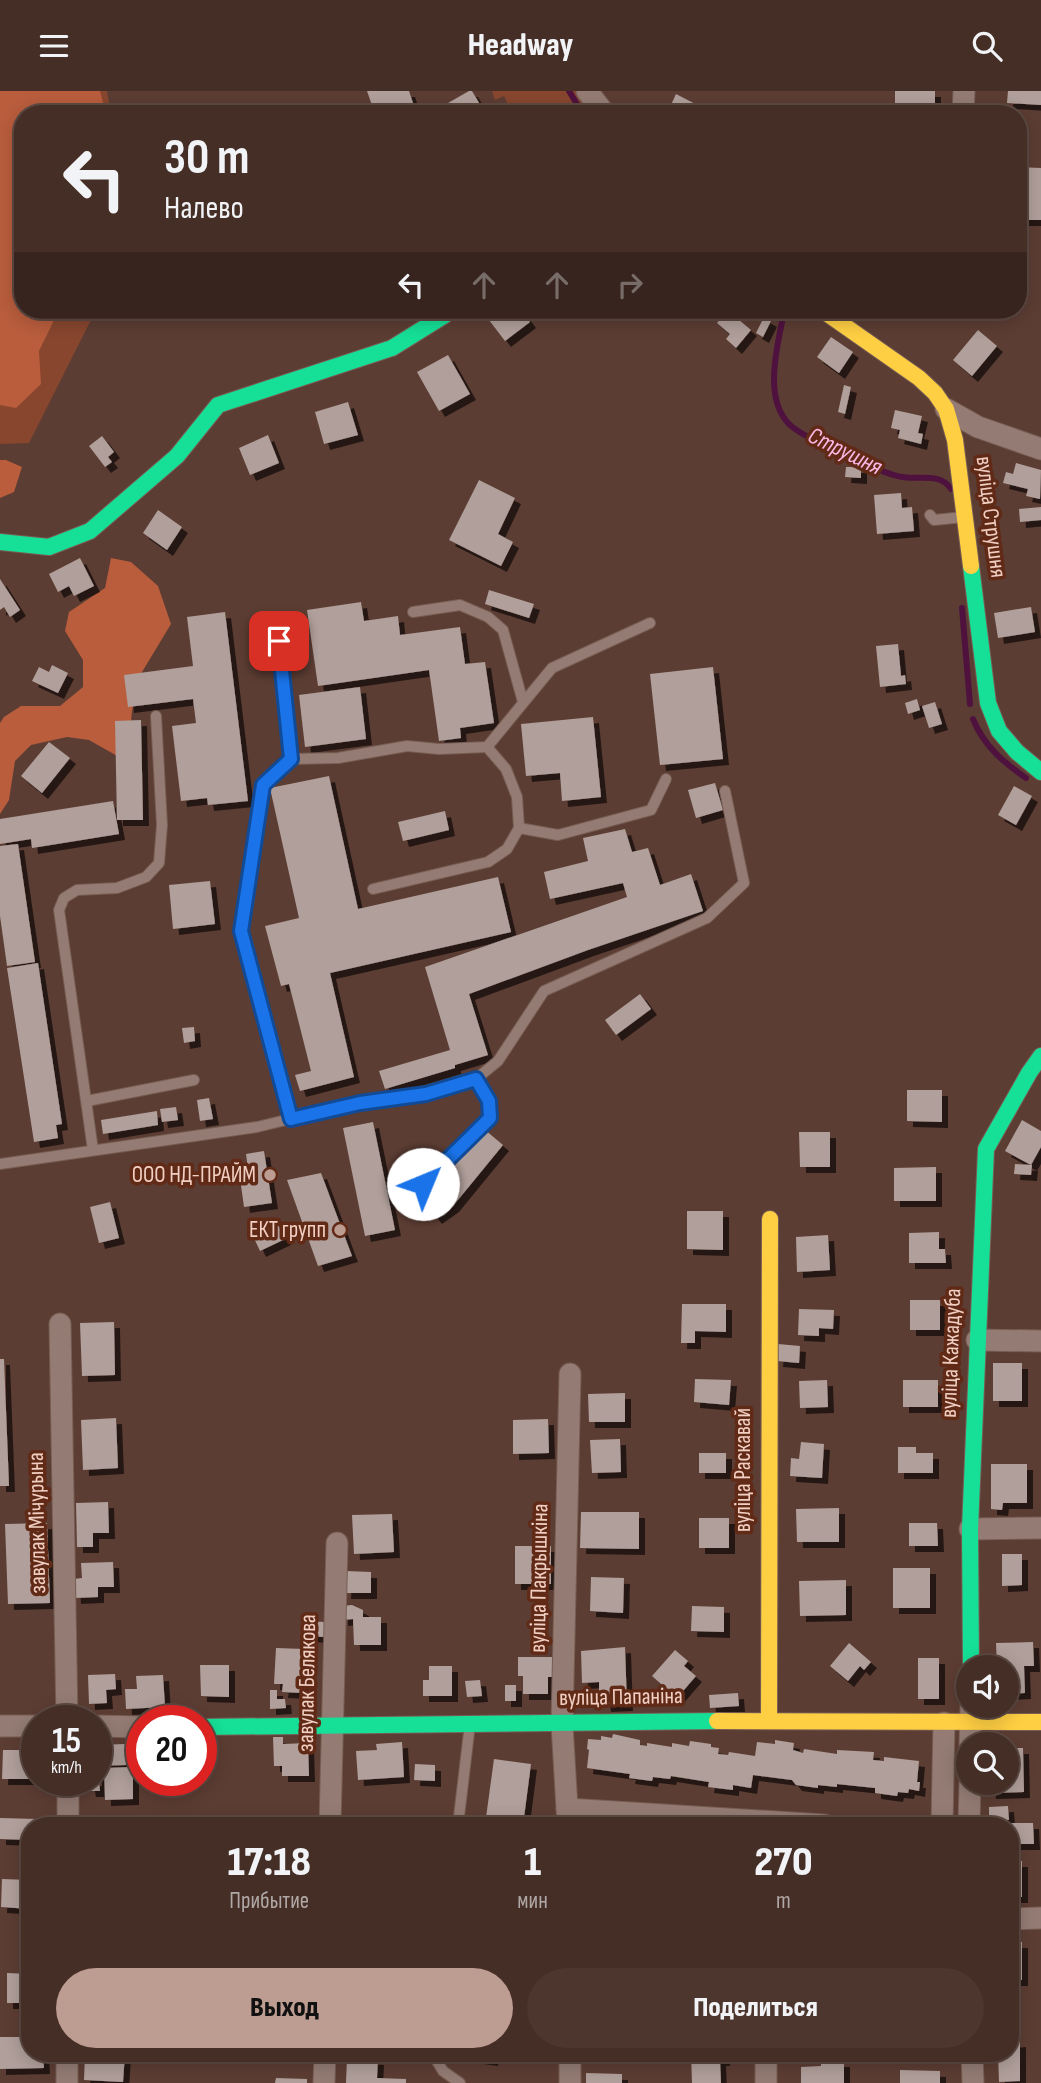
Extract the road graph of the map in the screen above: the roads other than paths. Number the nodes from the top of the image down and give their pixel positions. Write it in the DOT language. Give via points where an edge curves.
graph roads {
  1 [pos="587,91"];
  2 [pos="598,105"];
  3 [pos="439,319"];
  4 [pos="835,319"];
  5 [pos="946,409"];
  6 [pos="1041,449"];
  7 [pos="930,515"];
  8 [pos="964,517"];
  9 [pos="0,542"];
  10 [pos="413,612"];
  11 [pos="277,617"];
  12 [pos="650,623"];
  13 [pos="523,702"];
  14 [pos="156,716"];
  15 [pos="487,747"];
  16 [pos="291,759"];
  17 [pos="1041,772"];
  18 [pos="666,779"];
  19 [pos="725,791"];
  20 [pos="519,828"];
  21 [pos="373,889"];
  22 [pos="1041,1056"];
  23 [pos="476,1079"];
  24 [pos="194,1080"];
  25 [pos="88,1101"];
  26 [pos="291,1119"];
  27 [pos="93,1150"];
  28 [pos="0,1164"];
  29 [pos="423,1184"];
  30 [pos="770,1219"];
  31 [pos="60,1324"];
  32 [pos="977,1340"];
  33 [pos="1041,1341"];
  34 [pos="570,1374"];
  35 [pos="1041,1528"];
  36 [pos="970,1529"];
  37 [pos="337,1543"];
  38 [pos="971,1655"];
  39 [pos="67,1705"];
  40 [pos="769,1720"];
  41 [pos="1041,1722"];
  42 [pos="944,1723"];
  43 [pos="470,1724"];
  44 [pos="562,1724"];
  45 [pos="971,1725"];
  46 [pos="0,1726"];
  47 [pos="21,1726"];
  48 [pos="217,1727"];
  49 [pos="333,1727"];
  50 [pos="970,1795"];
  51 [pos="68,1796"];
  52 [pos="68,1817"];
  53 [pos="330,1817"];
  54 [pos="459,1817"];
  55 [pos="568,1817"];
  56 [pos="942,1817"];
  57 [pos="969,1817"];
  58 [pos="1041,1918"];
  59 [pos="1019,1919"];
  60 [pos="67,2062"];
  61 [pos="325,2062"];
  62 [pos="438,2062"];
  63 [pos="570,2062"];
  64 [pos="766,2062"];
  65 [pos="972,2062"];
  66 [pos="67,2083"];
  67 [pos="324,2083"];
  68 [pos="460,2083"];
  69 [pos="570,2083"];
  70 [pos="766,2083"];
  71 [pos="972,2083"];
  1 -- 2 [label="street"];
  3 -- 9 [label="street" via="392,348 218,405 177,456 90,531 49,547"];
  4 -- 5 [label="street, вуліца Струшня" via="919,378"];
  5 -- 6 [label="street" via="978,427"];
  5 -- 8 [label="street, вуліца Струшня" via="955,440"];
  7 -- 8 [label="lane" via="934,520"];
  8 -- 17 [label="street, вуліца Струшня" via="988,703 999,731"];
  10 -- 13 [label="lane" via="460,604 488,617 503,630"];
  11 -- 16 [label="lane"];
  12 -- 13 [label="lane" via="552,668"];
  13 -- 15 [label="lane"];
  14 -- 25 [label="lane" via="162,825 159,863 146,877 117,888 77,890 64,898 59,910"];
  15 -- 16 [label="lane" via="407,746 338,758"];
  15 -- 20 [label="lane" via="510,778 517,797"];
  16 -- 26 [label="lane" via="263,785 241,931"];
  18 -- 20 [label="lane" via="651,810 558,835"];
  19 -- 23 [label="lane" via="744,883 707,918 544,991 498,1061"];
  20 -- 21 [label="lane" via="507,849 488,862"];
  22 -- 32 [label="street, вуліца Кажадуба" via="986,1149"];
  23 -- 26 [label="lane" via="426,1094"];
  23 -- 29 [label="lane" via="489,1101 490,1118"];
  24 -- 25 [label="lane"];
  25 -- 27 [label="lane"];
  26 -- 27 [label="lane"];
  27 -- 28 [label="lane"];
  30 -- 40 [label="street, вуліца Раскавай"];
  31 -- 39 [label="street, завулак Мічурына"];
  32 -- 33 [label="street"];
  32 -- 36 [label="street, вуліца Кажадуба"];
  34 -- 44 [label="street, вуліца Пакрышкіна"];
  35 -- 36 [label="street"];
  36 -- 38 [label="street, вуліца Кажадуба"];
  37 -- 49 [label="street, завулак Белякова"];
  40 -- 42 [label="street, вуліца Папаніна"];
  40 -- 44 [label="street, вуліца Папаніна"];
  41 -- 45 [label="street, вуліца Папаніна"];
  42 -- 45 [label="street, вуліца Папаніна"];
  42 -- 56 [label="street"];
  43 -- 44 [label="street, вуліца Папаніна"];
  43 -- 49 [label="street, вуліца Папаніна"];
  43 -- 54 [label="lane"];
  44 -- 55 [label="street, вуліца Пакрышкіна"];
  46 -- 47 [label="street"];
  48 -- 49 [label="street, вуліца Папаніна"];
  49 -- 53 [label="street, завулак Белякова"];
  50 -- 57 [label="street"];
  51 -- 52 [label="street"];
  58 -- 59 [label="street"];
  60 -- 66 [label="street"];
  61 -- 67 [label="street"];
  62 -- 68 [label="lane"];
  63 -- 69 [label="street"];
  64 -- 70 [label="street"];
  65 -- 71 [label="street"];
}
